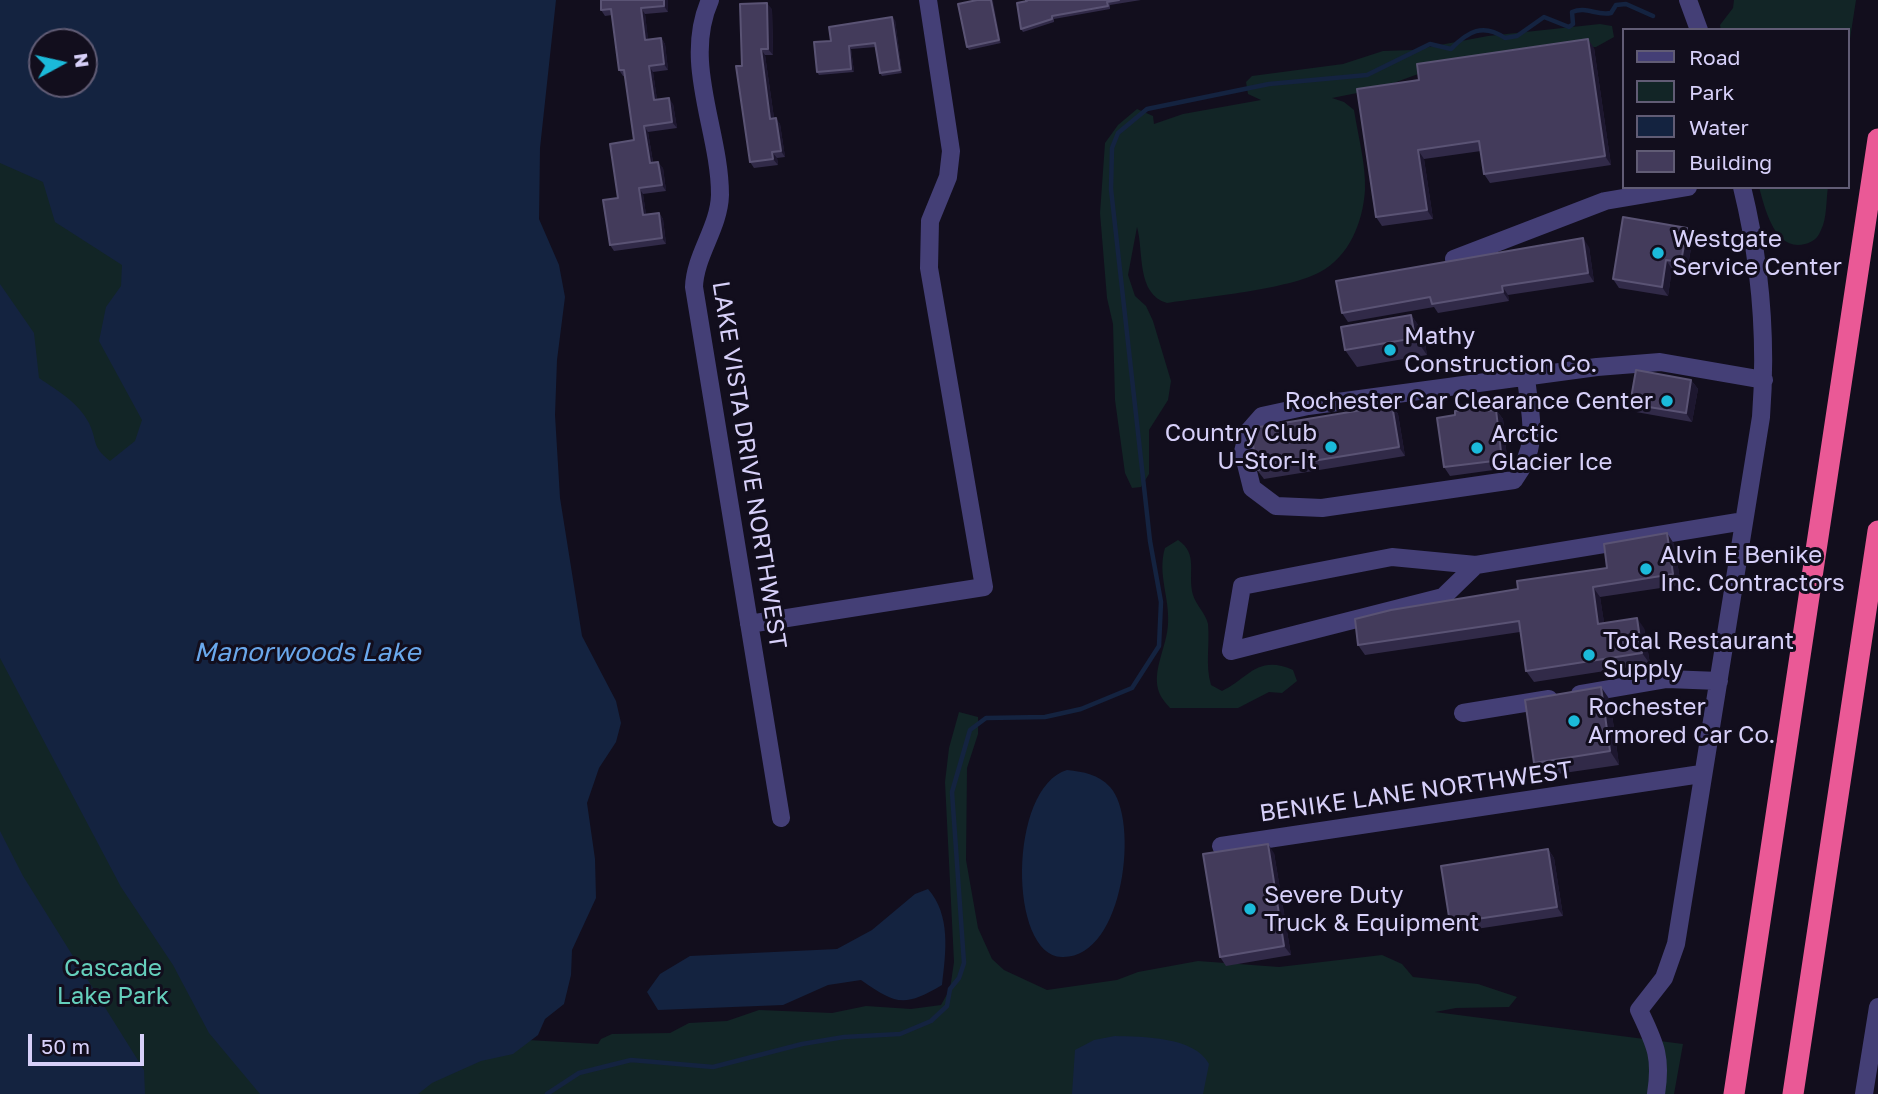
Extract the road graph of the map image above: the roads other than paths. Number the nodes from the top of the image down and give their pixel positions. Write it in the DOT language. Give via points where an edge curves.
graph roads {
  1 [pos="709,0"];
  2 [pos="928,0"];
  3 [pos="1688,0"];
  4 [pos="1698,28"];
  5 [pos="1878,139"];
  6 [pos="1664,189"];
  7 [pos="1742,189"];
  8 [pos="1454,259"];
  9 [pos="1525,377"];
  10 [pos="1764,380"];
  11 [pos="1744,521"];
  12 [pos="1878,531"];
  13 [pos="1476,565"];
  14 [pos="749,624"];
  15 [pos="1718,681"];
  16 [pos="1463,713"];
  17 [pos="1701,774"];
  18 [pos="781,818"];
  19 [pos="1222,846"];
  20 [pos="1878,1007"];
  21 [pos="1656,1094"];
  22 [pos="1734,1094"];
  23 [pos="1793,1094"];
  24 [pos="1864,1094"];
  1 -- 14 [label="street, LAKE VISTA DRIVE NORTHWEST" via="699,59 720,199 695,270 694,288"];
  2 -- 14 [label="street" via="951,151 948,177 929,229 929,268 984,587"];
  3 -- 4 [label="street"];
  5 -- 22 [label="highway"];
  6 -- 8 [label="street" via="1605,201"];
  7 -- 10 [label="street" via="1761,292"];
  9 -- 9 [label="street" via="1533,443 1528,461 1514,480 1322,508 1276,506 1252,488 1242,452 1248,432 1262,416"];
  9 -- 10 [label="street" via="1660,362"];
  10 -- 11 [label="street"];
  11 -- 13 [label="street"];
  11 -- 15 [label="street"];
  12 -- 23 [label="highway"];
  13 -- 13 [label="street" via="1392,556 1242,586 1231,651 1443,597"];
  14 -- 18 [label="street, LAKE VISTA DRIVE NORTHWEST"];
  15 -- 16 [label="street" via="1667,679"];
  15 -- 17 [label="street"];
  17 -- 19 [label="street, BENIKE LANE NORTHWEST"];
  17 -- 21 [label="street" via="1676,944 1664,978 1639,1010 1657,1048"];
  20 -- 24 [label="street"];
}
